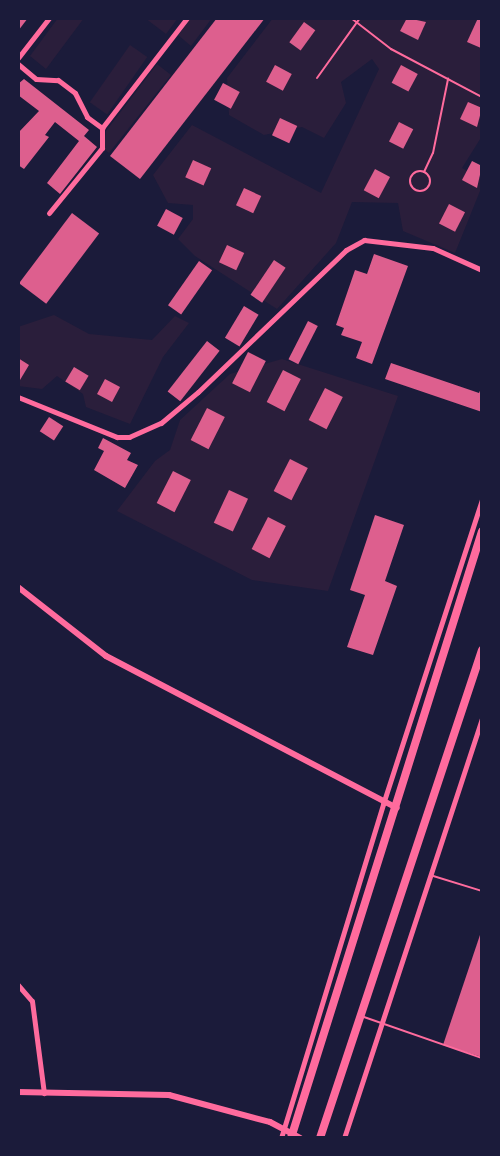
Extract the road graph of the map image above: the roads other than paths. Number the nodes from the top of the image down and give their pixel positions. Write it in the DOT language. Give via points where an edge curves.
graph roads {
  1 [pos="49,18"];
  2 [pos="187,18"];
  3 [pos="351,18"];
  4 [pos="360,18"];
  5 [pos="357,25"];
  6 [pos="18,58"];
  7 [pos="18,64"];
  8 [pos="317,78"];
  9 [pos="448,79"];
  10 [pos="482,97"];
  11 [pos="102,128"];
  12 [pos="424,172"];
  13 [pos="49,213"];
  14 [pos="482,270"];
  15 [pos="18,397"];
  16 [pos="482,500"];
  17 [pos="482,531"];
  18 [pos="18,587"];
  19 [pos="482,650"];
  20 [pos="482,719"];
  21 [pos="383,804"];
  22 [pos="397,808"];
  23 [pos="430,875"];
  24 [pos="482,891"];
  25 [pos="18,985"];
  26 [pos="361,1016"];
  27 [pos="382,1023"];
  28 [pos="482,1058"];
  29 [pos="18,1092"];
  30 [pos="44,1093"];
  31 [pos="292,1135"];
  32 [pos="281,1138"];
  33 [pos="320,1138"];
  34 [pos="344,1138"];
  1 -- 6 [label="street"];
  2 -- 11 [label="street"];
  3 -- 5 [label="lane"];
  4 -- 5 [label="lane"];
  5 -- 8 [label="lane"];
  5 -- 9 [label="lane" via="391,49"];
  7 -- 11 [label="street" via="36,79 58,80 75,93 87,117"];
  9 -- 10 [label="lane"];
  9 -- 12 [label="lane" via="433,153"];
  11 -- 13 [label="street" via="102,148"];
  12 -- 12 [label="lane" via="410,177 413,190 424,191 429,186"];
  14 -- 15 [label="street" via="433,248 364,240 346,250 198,392 161,423 129,437 117,436"];
  16 -- 21 [label="street"];
  17 -- 22 [label="highway"];
  18 -- 21 [label="street" via="106,656"];
  19 -- 26 [label="highway"];
  20 -- 23 [label="street"];
  21 -- 22 [label="street"];
  21 -- 31 [label="street"];
  22 -- 31 [label="highway"];
  23 -- 24 [label="lane"];
  23 -- 27 [label="street"];
  25 -- 30 [label="street" via="32,1001"];
  26 -- 27 [label="lane"];
  26 -- 33 [label="highway"];
  27 -- 28 [label="lane"];
  27 -- 34 [label="street"];
  29 -- 30 [label="street"];
  30 -- 31 [label="street" via="169,1095 270,1122"];
  31 -- 32 [label="street"];
}
